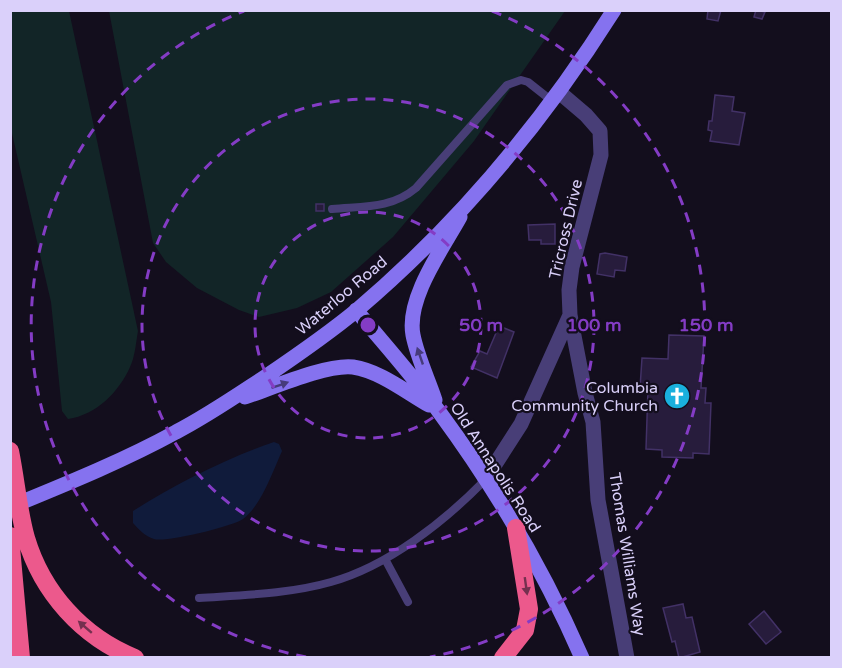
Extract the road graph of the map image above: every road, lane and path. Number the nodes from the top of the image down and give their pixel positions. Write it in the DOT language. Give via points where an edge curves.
graph roads {
  1 [pos="614,10"];
  2 [pos="555,97"];
  3 [pos="469,201"];
  4 [pos="332,209"];
  5 [pos="356,310"];
  6 [pos="570,315"];
  7 [pos="225,404"];
  8 [pos="439,411"];
  9 [pos="10,451"];
  10 [pos="485,480"];
  11 [pos="10,507"];
  12 [pos="516,528"];
  13 [pos="10,536"];
  14 [pos="385,559"];
  15 [pos="199,598"];
  16 [pos="408,602"];
  17 [pos="21,657"];
  18 [pos="135,657"];
  19 [pos="503,657"];
  20 [pos="582,657"];
  21 [pos="627,657"];
  1 -- 2 [label="main road, Waterloo Road"];
  2 -- 3 [label="main road, Waterloo Road"];
  2 -- 4 [label="lane" via="528,82 514,81 404,198"];
  2 -- 6 [label="street, Tricross Drive" via="594,123 601,141 601,155 572,267"];
  3 -- 5 [label="main road, Waterloo Road"];
  8 -- 3 [label="main road, one-way" via="413,335 412,320 423,286"];
  5 -- 7 [label="main road, Waterloo Road"];
  5 -- 8 [label="main road, Old Annapolis Road"];
  6 -- 10 [label="street, Tricross Drive" via="521,424"];
  6 -- 21 [label="street, Thomas Williams Way" via="593,422 598,500"];
  7 -- 8 [label="main road, one-way" via="317,373 352,367 380,377"];
  7 -- 11 [label="main road, Waterloo Road" via="127,457"];
  8 -- 10 [label="main road, Old Annapolis Road"];
  18 -- 9 [label="highway, one-way" via="89,632 47,585 26,536"];
  10 -- 12 [label="main road, Old Annapolis Road"];
  10 -- 14 [label="lane" via="462,504"];
  12 -- 19 [label="highway, one-way" via="529,609 525,630"];
  12 -- 20 [label="main road, Old Annapolis Road" via="561,608"];
  13 -- 17 [label="highway"];
  14 -- 15 [label="lane" via="330,582 273,593"];
  14 -- 16 [label="lane"];
}
